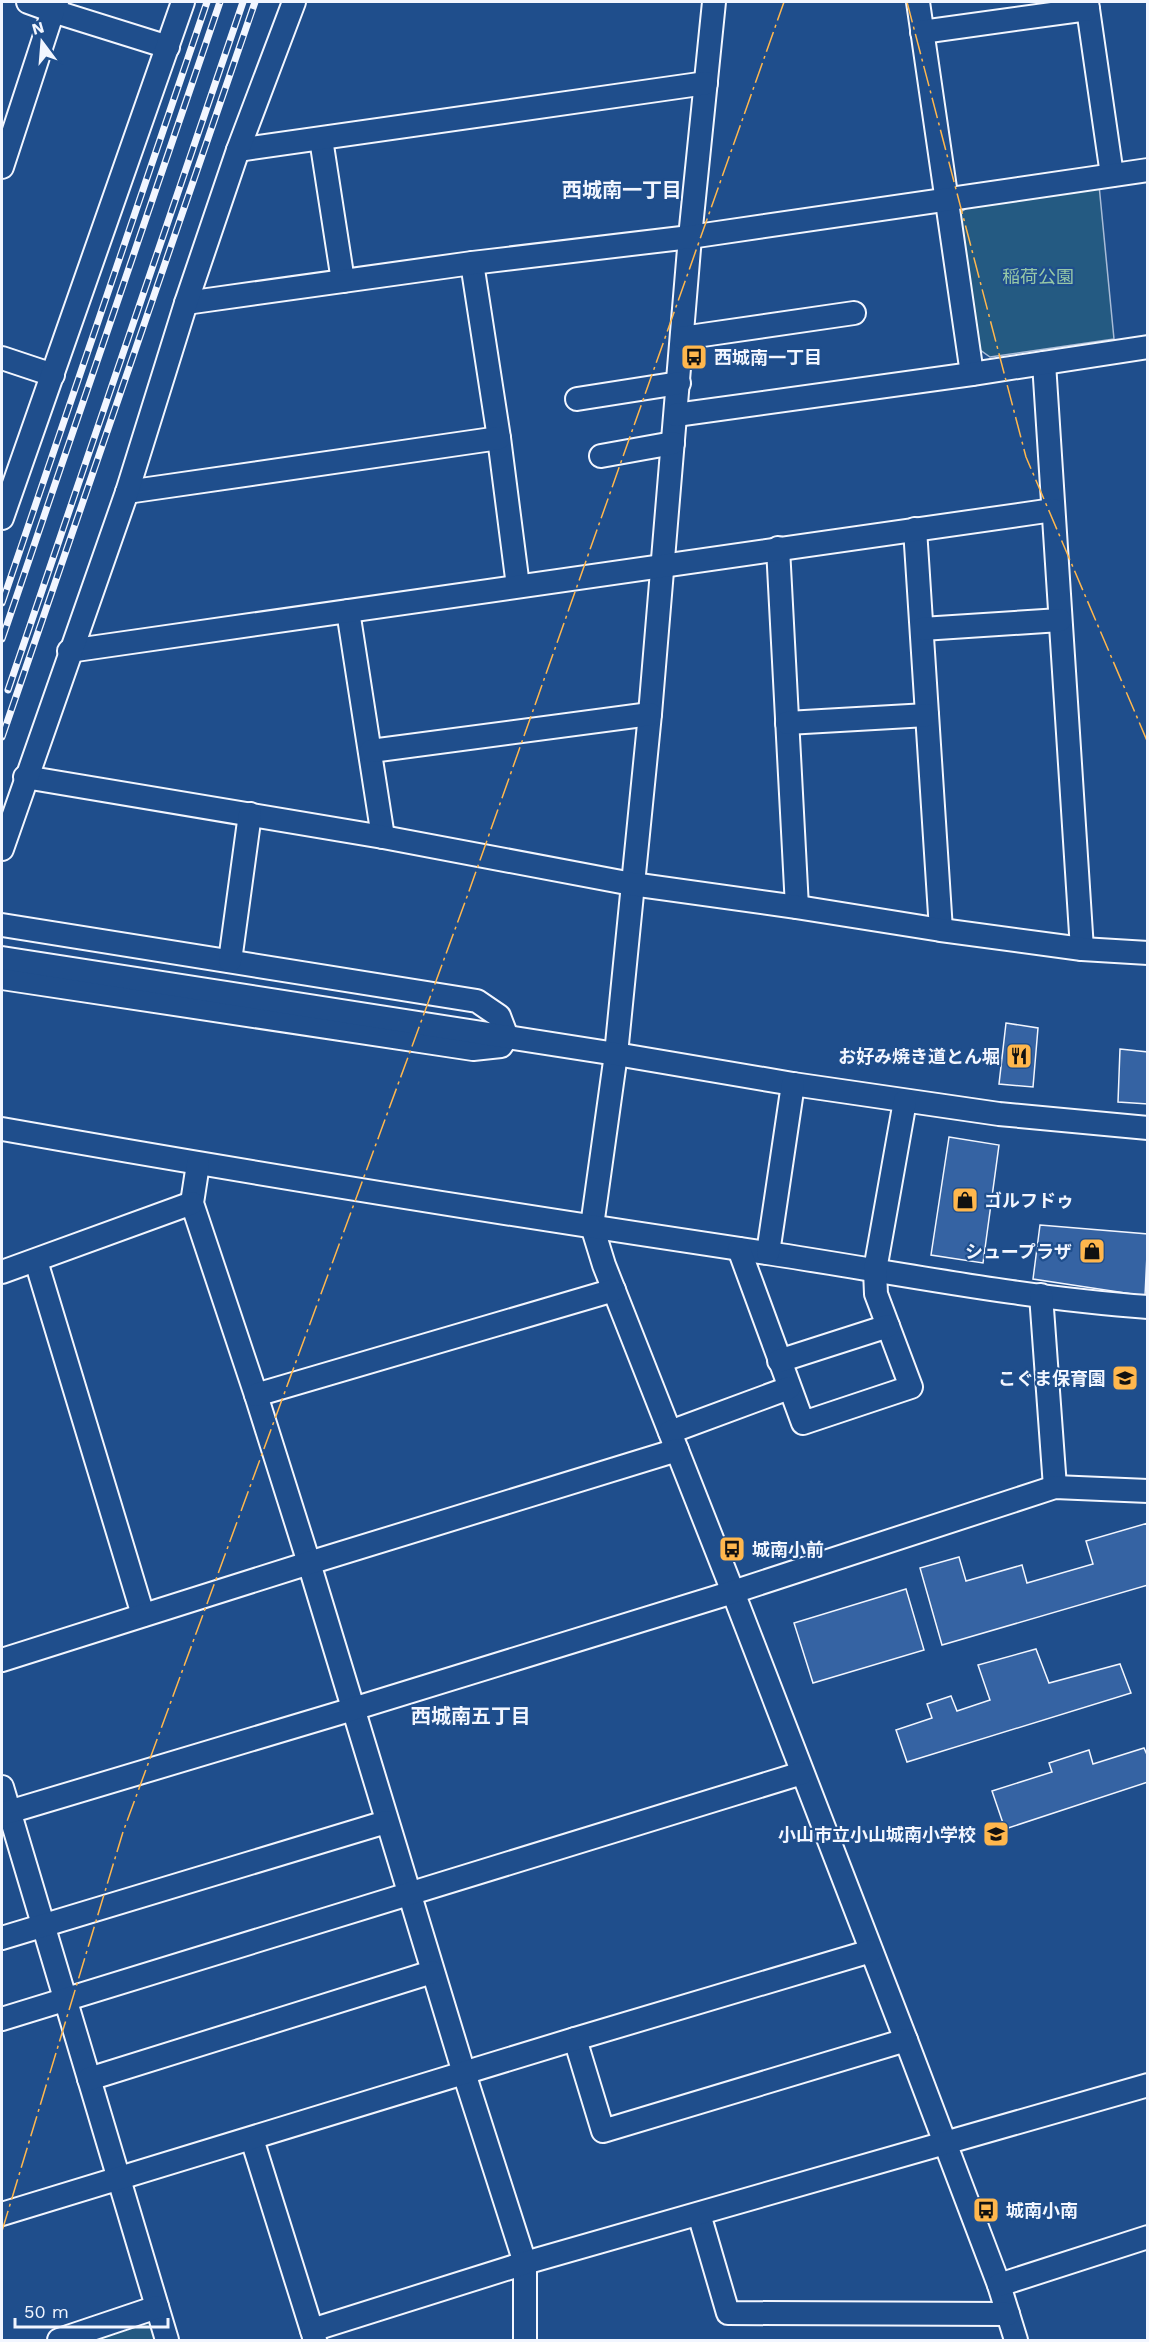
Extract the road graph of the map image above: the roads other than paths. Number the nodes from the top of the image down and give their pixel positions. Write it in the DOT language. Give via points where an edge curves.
graph roads {
  1 [pos="28,2"];
  2 [pos="183,2"];
  3 [pos="294,2"];
  4 [pos="714,2"];
  5 [pos="918,2"];
  6 [pos="1088,5"];
  7 [pos="55,6"];
  8 [pos="922,32"];
  9 [pos="168,47"];
  10 [pos="706,83"];
  11 [pos="321,139"];
  12 [pos="238,150"];
  13 [pos="2,167"];
  14 [pos="1148,170"];
  15 [pos="1112,175"];
  16 [pos="946,200"];
  17 [pos="690,237"];
  18 [pos="472,263"];
  19 [pos="343,281"];
  20 [pos="186,303"];
  21 [pos="854,313"];
  22 [pos="682,338"];
  23 [pos="1137,348"];
  24 [pos="2,358"];
  25 [pos="1044,363"];
  26 [pos="972,374"];
  27 [pos="53,375"];
  28 [pos="679,383"];
  29 [pos="577,399"];
  30 [pos="676,415"];
  31 [pos="499,438"];
  32 [pos="673,442"];
  33 [pos="602,456"];
  34 [pos="127,492"];
  35 [pos="1053,510"];
  36 [pos="2,518"];
  37 [pos="915,529"];
  38 [pos="777,548"];
  39 [pos="662,566"];
  40 [pos="518,586"];
  41 [pos="348,611"];
  42 [pos="1060,620"];
  43 [pos="922,629"];
  44 [pos="69,651"];
  45 [pos="650,714"];
  46 [pos="927,715"];
  47 [pos="787,723"];
  48 [pos="371,751"];
  49 [pos="25,777"];
  50 [pos="250,814"];
  51 [pos="383,837"];
  52 [pos="2,849"];
  53 [pos="632,884"];
  54 [pos="797,907"];
  55 [pos="2,925"];
  56 [pos="941,930"];
  57 [pos="1082,949"];
  58 [pos="1148,953"];
  59 [pos="2,958"];
  60 [pos="230,962"];
  61 [pos="2,978"];
  62 [pos="507,1037"];
  63 [pos="616,1054"];
  64 [pos="793,1084"];
  65 [pos="905,1101"];
  66 [pos="1148,1128"];
  67 [pos="2,1129"];
  68 [pos="198,1164"];
  69 [pos="192,1203"];
  70 [pos="592,1226"];
  71 [pos="739,1249"];
  72 [pos="768,1253"];
  73 [pos="36,1261"];
  74 [pos="875,1270"];
  75 [pos="2,1272"];
  76 [pos="614,1290"];
  77 [pos="1041,1295"];
  78 [pos="1148,1307"];
  79 [pos="888,1326"];
  80 [pos="779,1361"];
  81 [pos="789,1388"];
  82 [pos="256,1395"];
  83 [pos="674,1441"];
  84 [pos="1055,1487"];
  85 [pos="1148,1491"];
  86 [pos="309,1563"];
  87 [pos="734,1592"];
  88 [pos="143,1615"];
  89 [pos="2,1660"];
  90 [pos="352,1709"];
  91 [pos="802,1773"];
  92 [pos="2,1787"];
  93 [pos="5,1813"];
  94 [pos="386,1822"];
  95 [pos="409,1895"];
  96 [pos="44,1925"];
  97 [pos="2,1938"];
  98 [pos="871,1951"];
  99 [pos="432,1972"];
  100 [pos="66,2000"];
  101 [pos="2,2019"];
  102 [pos="575,2039"];
  103 [pos="906,2040"];
  104 [pos="464,2073"];
  105 [pos="89,2079"];
  106 [pos="1148,2085"];
  107 [pos="252,2139"];
  108 [pos="946,2144"];
  109 [pos="117,2178"];
  110 [pos="2,2214"];
  111 [pos="699,2214"];
  112 [pos="1148,2237"];
  113 [pos="525,2263"];
  114 [pos="999,2285"];
  115 [pos="157,2307"];
  116 [pos="1008,2314"];
  117 [pos="314,2335"];
  118 [pos="59,2340"];
  119 [pos="167,2340"];
  120 [pos="525,2340"];
  121 [pos="1016,2340"];
  1 -- 7 [label="street"];
  2 -- 9 [label="street"];
  3 -- 12 [label="street"];
  4 -- 10 [label="street"];
  5 -- 8 [label="street"];
  6 -- 8 [label="street"];
  6 -- 15 [label="street"];
  7 -- 9 [label="street"];
  7 -- 13 [label="street"];
  8 -- 16 [label="street"];
  9 -- 27 [label="street"];
  10 -- 11 [label="street"];
  10 -- 17 [label="street"];
  11 -- 12 [label="street"];
  11 -- 19 [label="street"];
  12 -- 20 [label="street"];
  14 -- 15 [label="street"];
  15 -- 16 [label="street"];
  16 -- 17 [label="street"];
  16 -- 26 [label="street"];
  17 -- 18 [label="street"];
  17 -- 22 [label="street"];
  18 -- 19 [label="street"];
  18 -- 31 [label="street"];
  19 -- 20 [label="street"];
  20 -- 34 [label="street"];
  21 -- 22 [label="street"];
  22 -- 28 [label="street"];
  23 -- 25 [label="street"];
  24 -- 27 [label="street"];
  25 -- 26 [label="street"];
  25 -- 35 [label="street"];
  26 -- 30 [label="street"];
  27 -- 36 [label="street"];
  28 -- 29 [label="street"];
  28 -- 30 [label="street"];
  30 -- 32 [label="street"];
  31 -- 34 [label="street"];
  31 -- 40 [label="street"];
  32 -- 33 [label="street"];
  32 -- 39 [label="street"];
  34 -- 44 [label="street"];
  35 -- 37 [label="street"];
  35 -- 42 [label="street"];
  37 -- 38 [label="street"];
  37 -- 43 [label="street"];
  38 -- 39 [label="street"];
  38 -- 47 [label="street"];
  39 -- 40 [label="street"];
  39 -- 45 [label="street"];
  40 -- 41 [label="street"];
  41 -- 44 [label="street"];
  41 -- 48 [label="street"];
  42 -- 43 [label="street"];
  42 -- 57 [label="street"];
  43 -- 46 [label="street"];
  44 -- 49 [label="street"];
  45 -- 48 [label="street"];
  45 -- 53 [label="street"];
  46 -- 47 [label="street"];
  46 -- 56 [label="street"];
  47 -- 54 [label="street"];
  48 -- 51 [label="street"];
  49 -- 50 [label="street"];
  49 -- 52 [label="street"];
  50 -- 51 [label="street"];
  50 -- 60 [label="street"];
  51 -- 53 [label="street"];
  53 -- 54 [label="street"];
  53 -- 63 [label="street"];
  54 -- 56 [label="street"];
  55 -- 60 [label="street"];
  56 -- 57 [label="street"];
  57 -- 58 [label="street"];
  59 -- 62 [label="street"];
  60 -- 62 [label="street" via="477,1001 499,1016"];
  61 -- 62 [label="street" via="473,1049 501,1046"];
  62 -- 63 [label="street"];
  63 -- 64 [label="street"];
  63 -- 70 [label="street"];
  64 -- 65 [label="street"];
  64 -- 72 [label="street"];
  65 -- 66 [label="street"];
  65 -- 74 [label="street"];
  67 -- 68 [label="street"];
  68 -- 69 [label="street"];
  68 -- 70 [label="street"];
  69 -- 73 [label="street"];
  69 -- 82 [label="street"];
  70 -- 71 [label="street"];
  70 -- 76 [label="street"];
  71 -- 72 [label="street"];
  71 -- 80 [label="street"];
  72 -- 74 [label="street"];
  73 -- 75 [label="street"];
  73 -- 88 [label="street"];
  74 -- 77 [label="street"];
  74 -- 79 [label="street" via="876,1294"];
  76 -- 82 [label="street"];
  76 -- 83 [label="street"];
  77 -- 78 [label="street"];
  77 -- 84 [label="street"];
  79 -- 80 [label="street"];
  79 -- 81 [label="street" via="911,1387 803,1423"];
  80 -- 81 [label="street"];
  81 -- 83 [label="street"];
  82 -- 86 [label="street"];
  83 -- 86 [label="street"];
  83 -- 87 [label="street"];
  84 -- 85 [label="street"];
  84 -- 87 [label="street"];
  86 -- 88 [label="street"];
  86 -- 90 [label="street"];
  87 -- 90 [label="street"];
  87 -- 91 [label="street"];
  88 -- 89 [label="street"];
  90 -- 93 [label="street"];
  90 -- 94 [label="street"];
  91 -- 95 [label="street"];
  91 -- 98 [label="street"];
  92 -- 93 [label="street"];
  93 -- 96 [label="street"];
  94 -- 95 [label="street"];
  94 -- 96 [label="street"];
  95 -- 99 [label="street"];
  95 -- 100 [label="street"];
  96 -- 97 [label="street"];
  96 -- 100 [label="street"];
  98 -- 102 [label="street"];
  98 -- 103 [label="street"];
  99 -- 104 [label="street"];
  99 -- 105 [label="street"];
  100 -- 101 [label="street"];
  100 -- 105 [label="street"];
  102 -- 103 [label="street" via="603,2131"];
  102 -- 104 [label="street"];
  103 -- 108 [label="street"];
  104 -- 107 [label="street"];
  104 -- 113 [label="street"];
  105 -- 109 [label="street"];
  106 -- 108 [label="street"];
  107 -- 109 [label="street"];
  107 -- 117 [label="street"];
  108 -- 111 [label="street"];
  108 -- 114 [label="street"];
  109 -- 110 [label="street"];
  109 -- 115 [label="street"];
  111 -- 113 [label="street"];
  111 -- 116 [label="street" via="728,2313"];
  112 -- 114 [label="street"];
  113 -- 117 [label="street"];
  113 -- 120 [label="street"];
  114 -- 116 [label="street"];
  115 -- 118 [label="street"];
  115 -- 119 [label="street"];
  116 -- 121 [label="street"];
}
